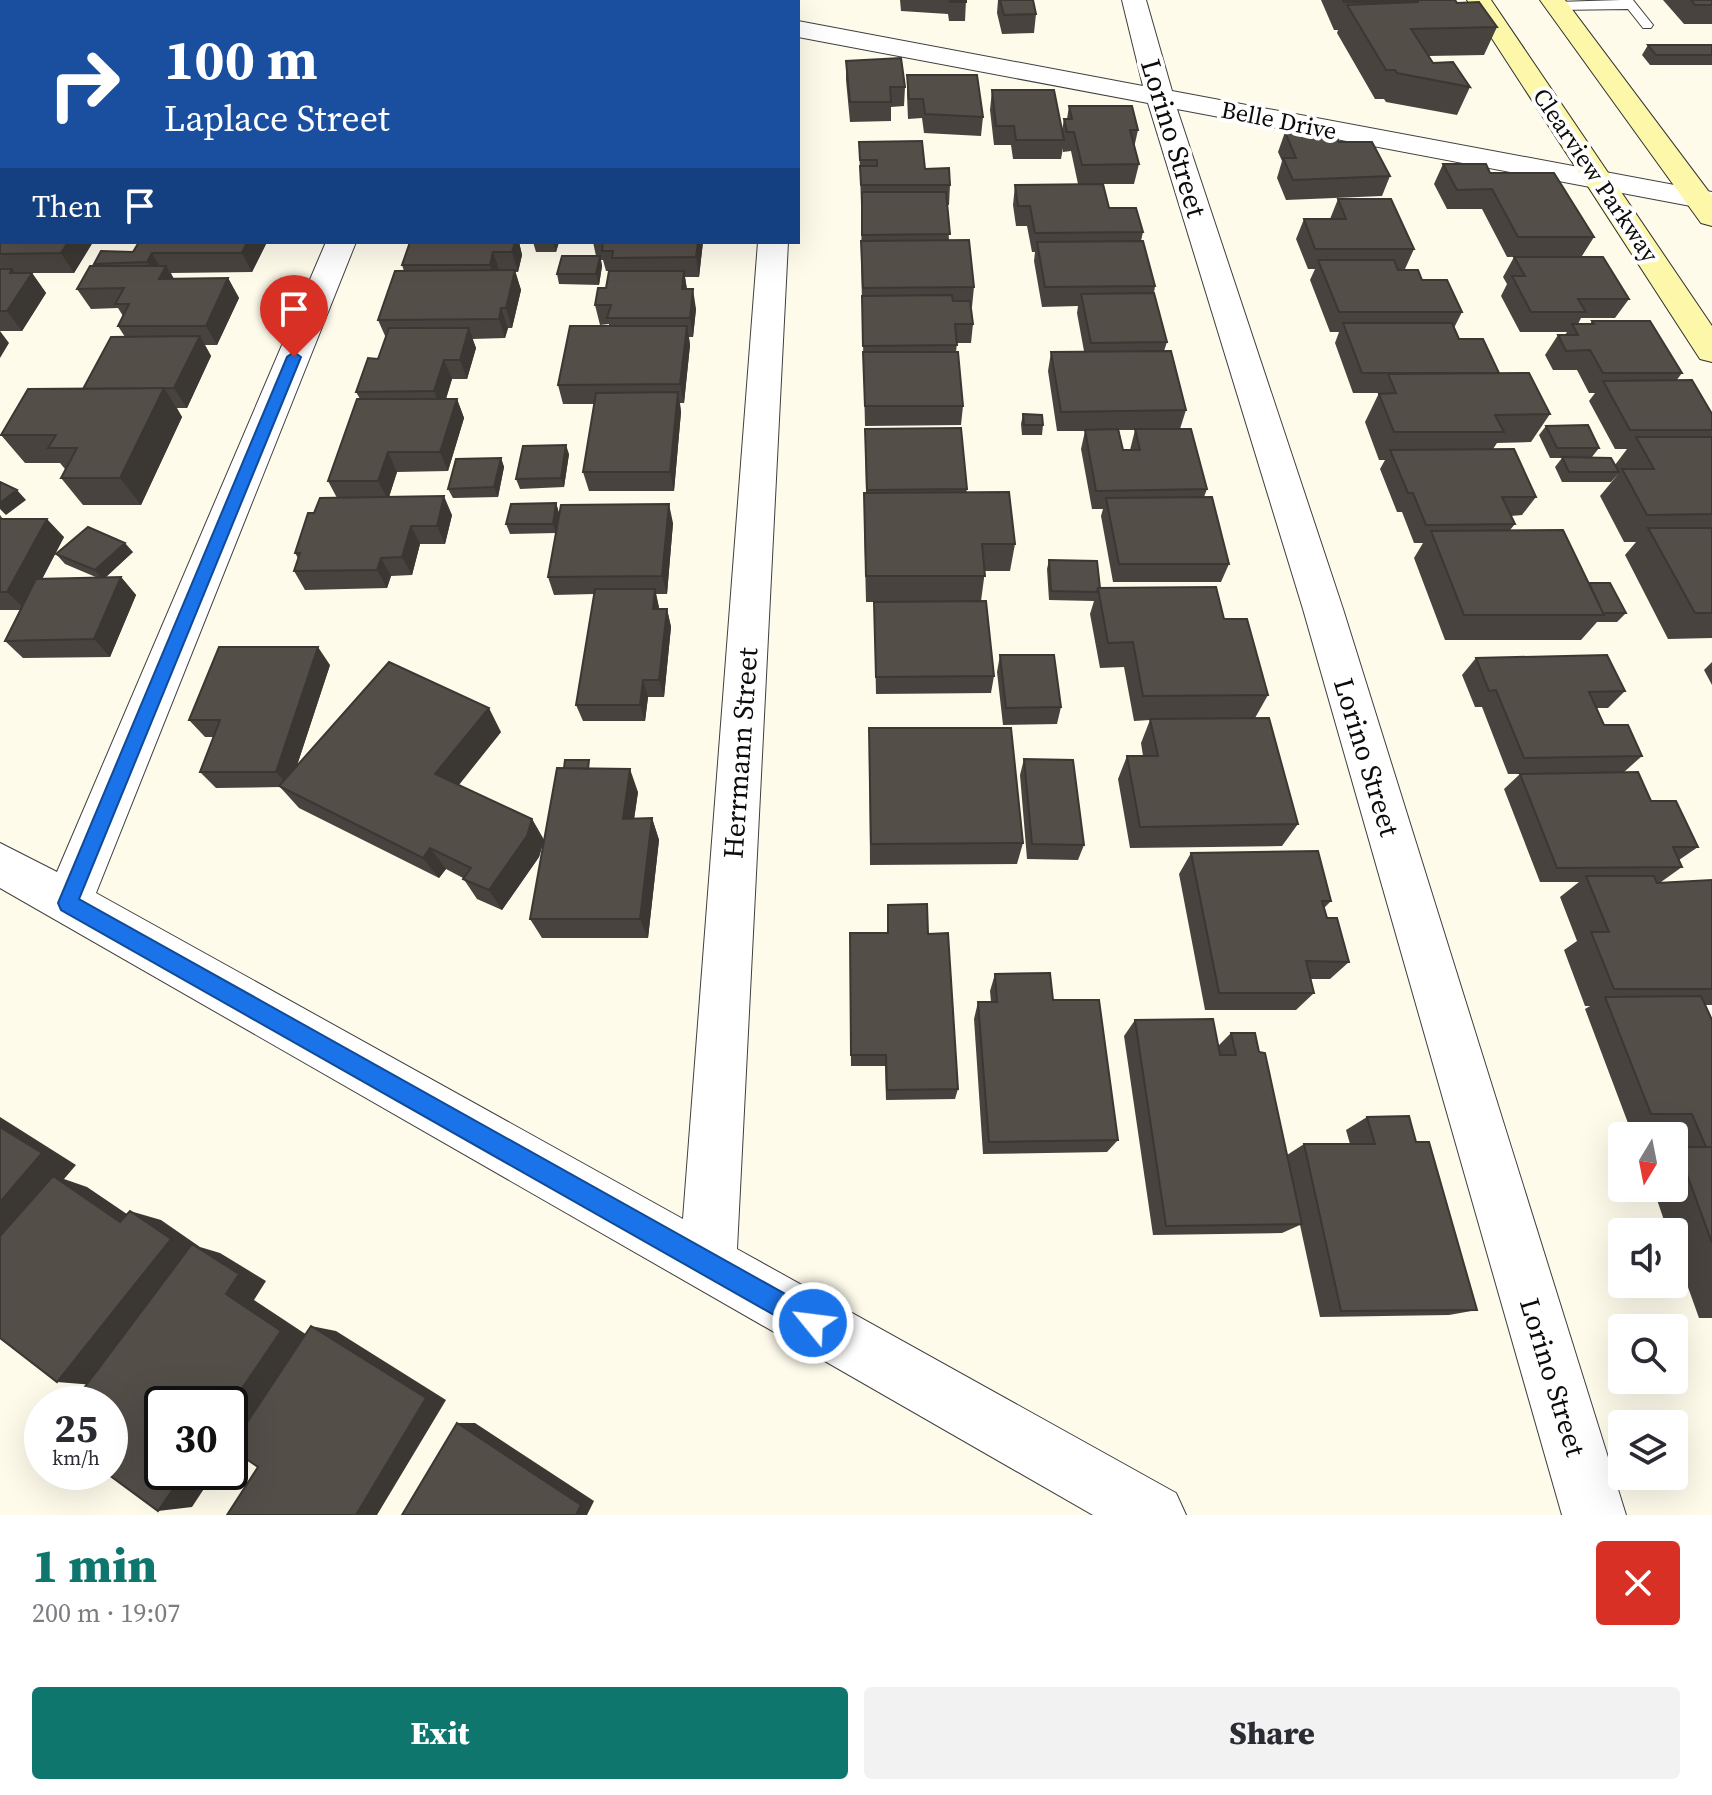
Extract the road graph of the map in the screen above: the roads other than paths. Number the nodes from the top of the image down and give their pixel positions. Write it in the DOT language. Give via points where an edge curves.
graph roads {
  1 [pos="1134,0"];
  2 [pos="1479,0"];
  3 [pos="1554,3"];
  4 [pos="1629,3"];
  5 [pos="1647,25"];
  6 [pos="800,29"];
  7 [pos="1160,98"];
  8 [pos="1599,180"];
  9 [pos="1708,205"];
  10 [pos="340,244"];
  11 [pos="773,244"];
  12 [pos="1712,351"];
  13 [pos="0,864"];
  14 [pos="68,903"];
  15 [pos="708,1264"];
  16 [pos="1154,1515"];
  17 [pos="1594,1515"];
  1 -- 7 [label="street, Lorino Street"];
  2 -- 8 [label="street, Clearview Parkway"];
  3 -- 4 [label="lane"];
  3 -- 9 [label="street"];
  4 -- 5 [label="lane"];
  6 -- 7 [label="street, Belle Drive"];
  7 -- 8 [label="street, Belle Drive"];
  7 -- 17 [label="street, Lorino Street" via="1328,624"];
  8 -- 9 [label="street, Belle Drive"];
  8 -- 12 [label="street, Clearview Parkway"];
  10 -- 14 [label="street"];
  11 -- 15 [label="street, Herrmann Street"];
  13 -- 14 [label="street"];
  14 -- 15 [label="street"];
  15 -- 16 [label="street"];
}
